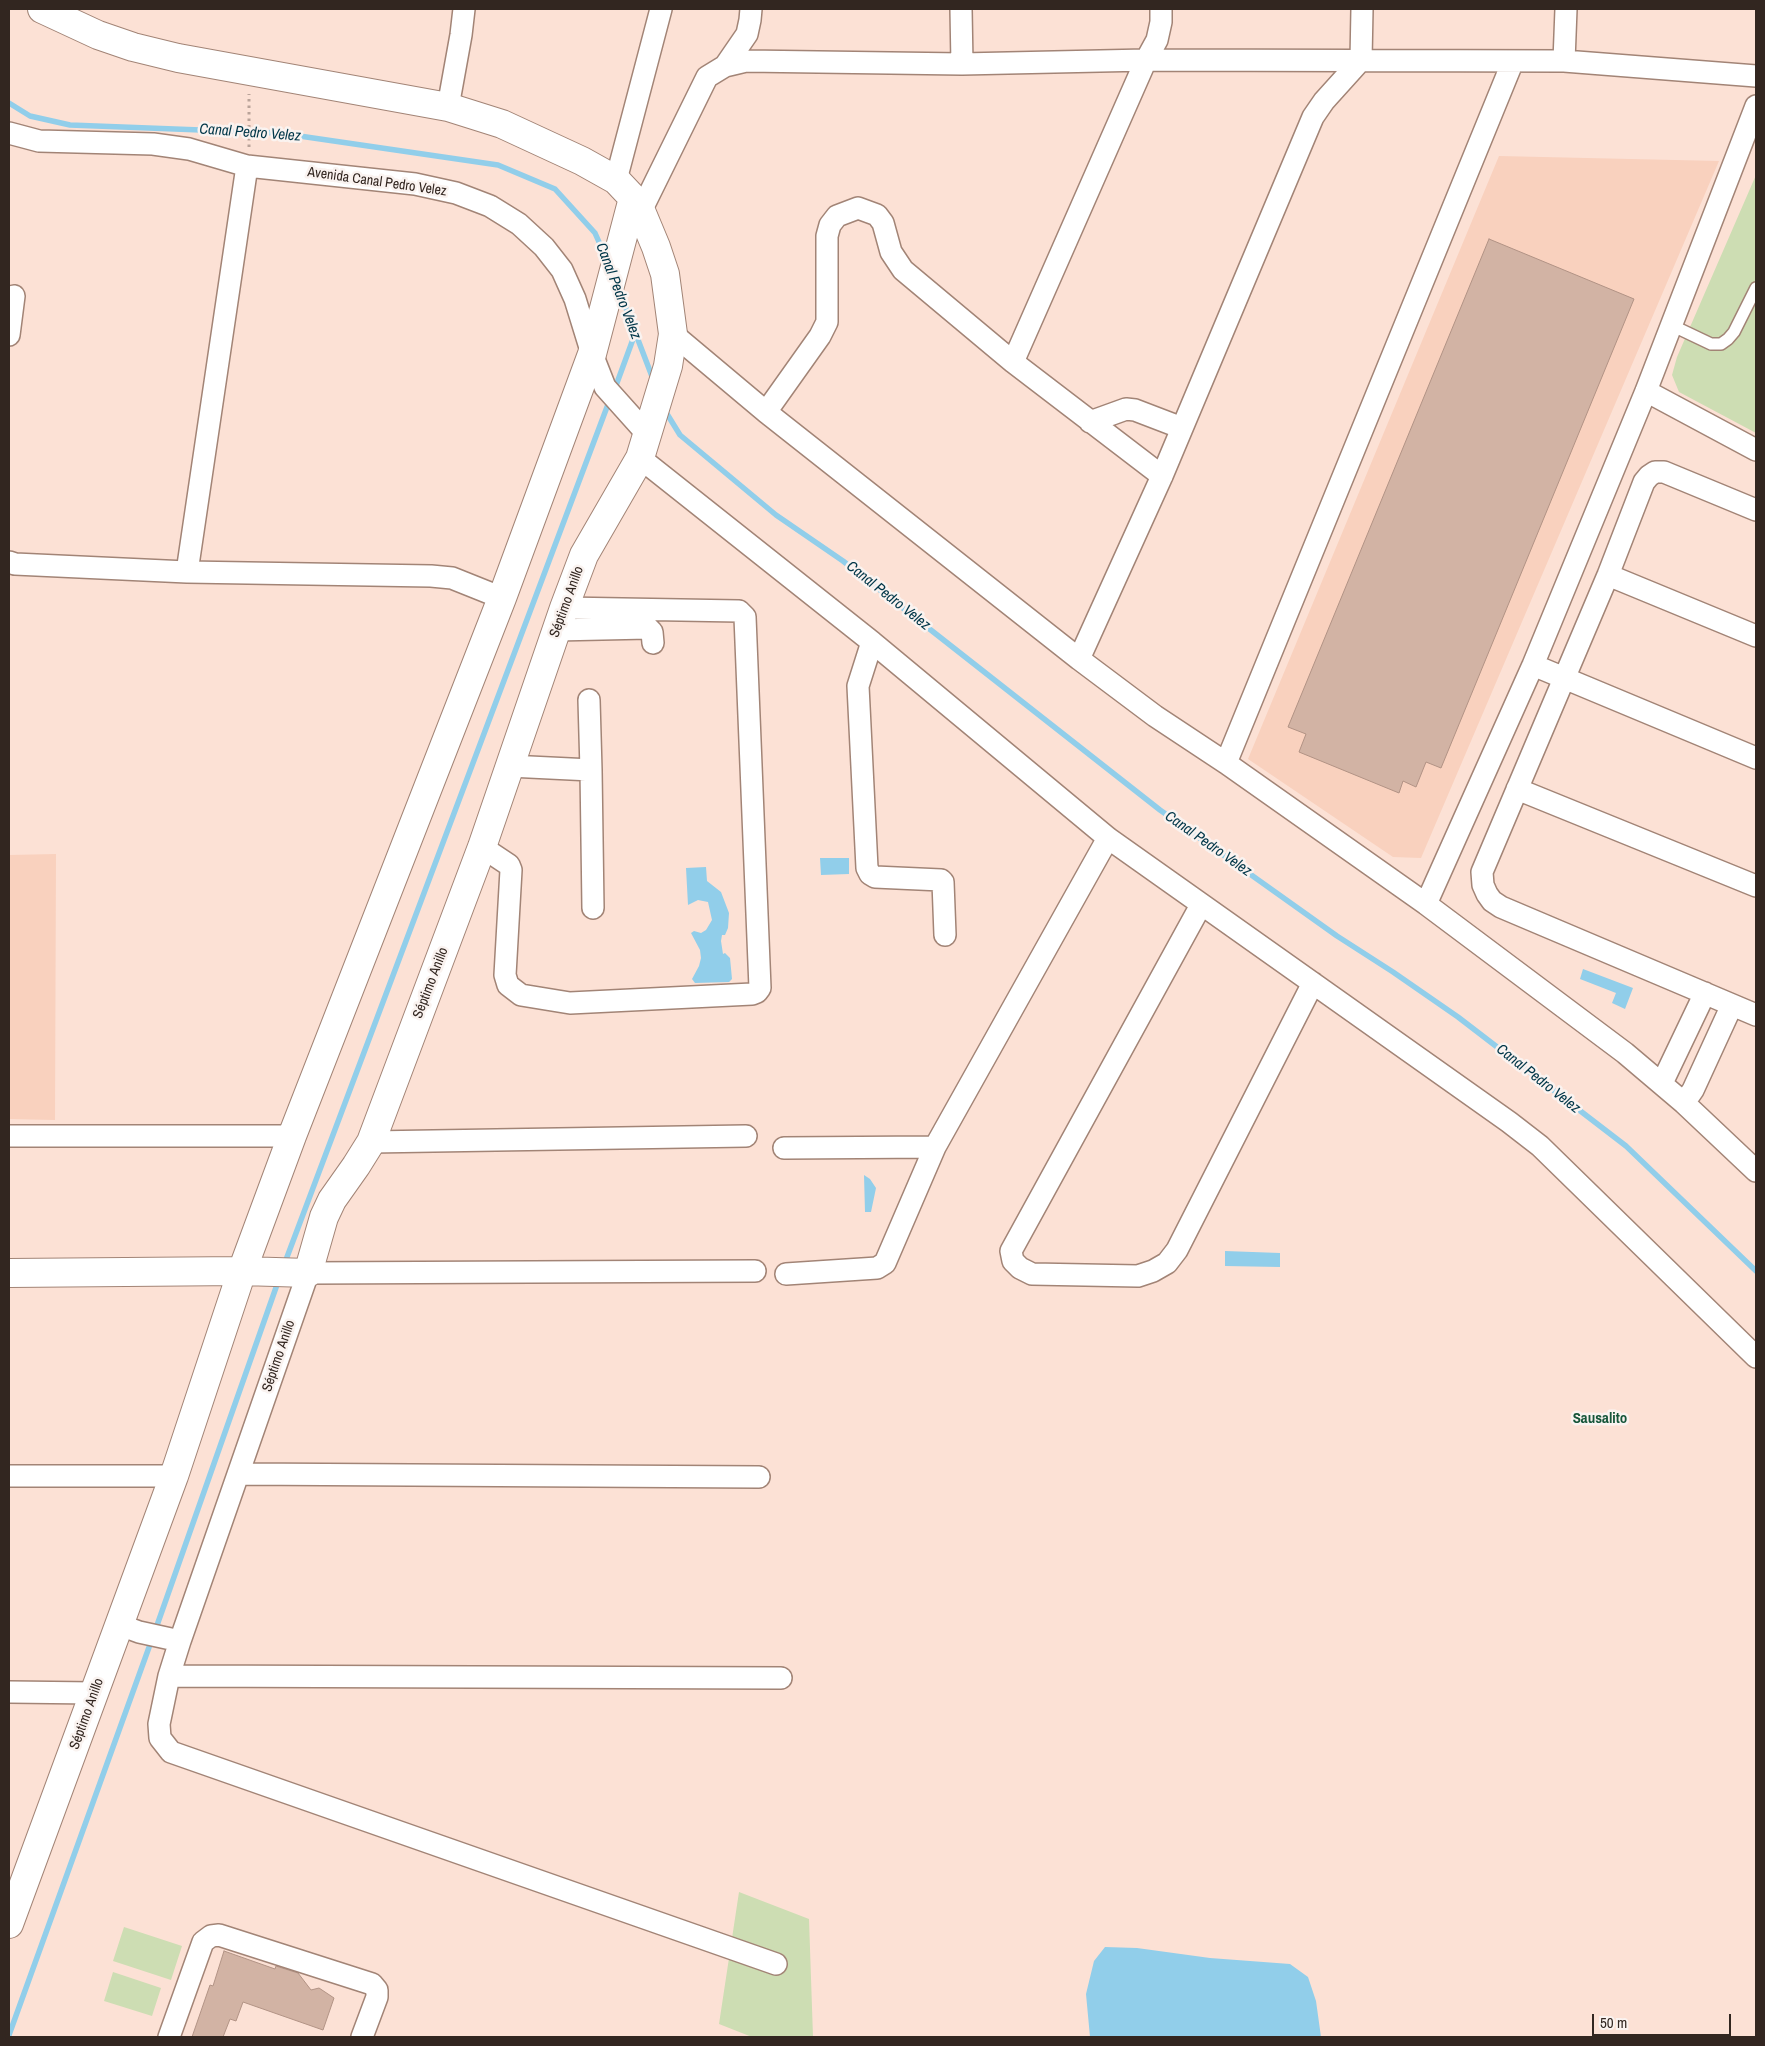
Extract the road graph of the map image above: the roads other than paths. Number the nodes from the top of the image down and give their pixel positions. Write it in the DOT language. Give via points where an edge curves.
graph roads {
  1 [pos="42,9"];
  2 [pos="464,9"];
  3 [pos="661,9"];
  4 [pos="751,9"];
  5 [pos="961,9"];
  6 [pos="1161,9"];
  7 [pos="1362,9"];
  8 [pos="1566,9"];
  9 [pos="1146,60"];
  10 [pos="1361,60"];
  11 [pos="1513,60"];
  12 [pos="1564,61"];
  13 [pos="962,64"];
  14 [pos="725,66"];
  15 [pos="1756,76"];
  16 [pos="1756,106"];
  17 [pos="448,107"];
  18 [pos="9,133"];
  19 [pos="248,156"];
  20 [pos="630,196"];
  21 [pos="1756,288"];
  22 [pos="14,296"];
  23 [pos="1671,325"];
  24 [pos="673,334"];
  25 [pos="9,335"];
  26 [pos="592,354"];
  27 [pos="1013,362"];
  28 [pos="1646,391"];
  29 [pos="766,412"];
  30 [pos="1090,422"];
  31 [pos="1182,428"];
  32 [pos="646,440"];
  33 [pos="1756,450"];
  34 [pos="1162,476"];
  35 [pos="1756,510"];
  36 [pos="9,562"];
  37 [pos="188,572"];
  38 [pos="1608,575"];
  39 [pos="502,598"];
  40 [pos="560,619"];
  41 [pos="1756,636"];
  42 [pos="872,642"];
  43 [pos="652,643"];
  44 [pos="1079,659"];
  45 [pos="1533,666"];
  46 [pos="1563,679"];
  47 [pos="589,700"];
  48 [pos="1756,758"];
  49 [pos="1226,763"];
  50 [pos="510,766"];
  51 [pos="591,770"];
  52 [pos="1517,789"];
  53 [pos="1108,838"];
  54 [pos="482,847"];
  55 [pos="1756,886"];
  56 [pos="1426,904"];
  57 [pos="1201,905"];
  58 [pos="593,908"];
  59 [pos="946,935"];
  60 [pos="1313,983"];
  61 [pos="1705,993"];
  62 [pos="1732,1005"];
  63 [pos="1756,1015"];
  64 [pos="1662,1083"];
  65 [pos="1684,1104"];
  66 [pos="9,1136"];
  67 [pos="292,1136"];
  68 [pos="746,1136"];
  69 [pos="371,1142"];
  70 [pos="935,1147"];
  71 [pos="784,1148"];
  72 [pos="1756,1172"];
  73 [pos="755,1271"];
  74 [pos="276,1272"];
  75 [pos="9,1273"];
  76 [pos="786,1274"];
  77 [pos="1756,1357"];
  78 [pos="238,1474"];
  79 [pos="9,1476"];
  80 [pos="174,1476"];
  81 [pos="759,1477"];
  82 [pos="139,1631"];
  83 [pos="180,1641"];
  84 [pos="168,1676"];
  85 [pos="782,1678"];
  86 [pos="9,1692"];
  87 [pos="95,1693"];
  88 [pos="9,1924"];
  89 [pos="776,1964"];
  90 [pos="169,2037"];
  91 [pos="362,2037"];
  1 -- 17 [label="street" via="98,35 178,58"];
  2 -- 17 [label="street"];
  3 -- 20 [label="street"];
  4 -- 14 [label="street" via="746,34"];
  5 -- 13 [label="street"];
  6 -- 9 [label="street" via="1157,40"];
  7 -- 10 [label="street"];
  8 -- 12 [label="street"];
  9 -- 10 [label="street"];
  9 -- 13 [label="street"];
  9 -- 27 [label="street"];
  10 -- 11 [label="street"];
  10 -- 31 [label="street" via="1312,117"];
  11 -- 12 [label="street"];
  11 -- 49 [label="street"];
  12 -- 15 [label="street"];
  13 -- 14 [label="street" via="746,61"];
  14 -- 20 [label="street" via="707,77"];
  16 -- 23 [label="street"];
  17 -- 20 [label="street" via="502,124 582,161"];
  18 -- 19 [label="street, Avenida Canal Pedro Velez" via="39,141 153,144"];
  19 -- 26 [label="street, Avenida Canal Pedro Velez" via="415,184 456,193 490,206 519,224 544,247 562,270"];
  19 -- 37 [label="street"];
  20 -- 24 [label="street, Séptimo Anillo" via="656,247 665,274"];
  20 -- 26 [label="street, Séptimo Anillo" via="623,237"];
  21 -- 23 [label="lane" via="1734,332 1721,344 1711,344"];
  22 -- 25 [label="street"];
  23 -- 28 [label="street"];
  24 -- 29 [label="street"];
  24 -- 32 [label="street, Séptimo Anillo" via="668,366"];
  26 -- 32 [label="street, Avenida Canal Pedro Velez" via="605,387"];
  26 -- 39 [label="street, Séptimo Anillo"];
  27 -- 29 [label="street" via="903,270 891,252 884,223 877,215 858,208 848,210 837,216 827,236 827,322"];
  27 -- 30 [label="street"];
  28 -- 33 [label="street"];
  28 -- 45 [label="street"];
  29 -- 44 [label="street"];
  30 -- 31 [label="street" via="1126,409"];
  30 -- 34 [label="street"];
  31 -- 34 [label="street"];
  32 -- 40 [label="street, Séptimo Anillo" via="584,556"];
  32 -- 42 [label="street, Avenida Canal Pedro Velez"];
  34 -- 44 [label="street"];
  35 -- 38 [label="street" via="1672,475 1656,472 1644,482"];
  36 -- 37 [label="street"];
  37 -- 39 [label="street" via="452,578"];
  38 -- 41 [label="street"];
  38 -- 46 [label="street"];
  39 -- 67 [label="street, Séptimo Anillo"];
  40 -- 43 [label="street" via="648,628 652,632"];
  40 -- 50 [label="street, Séptimo Anillo"];
  40 -- 54 [label="street" via="739,611 745,617 760,988 752,994 570,1003 521,995 508,984 505,975 511,870 509,865"];
  42 -- 53 [label="street, Avenida Canal Pedro Velez"];
  42 -- 59 [label="street" via="858,686 867,868 875,876 941,880"];
  44 -- 49 [label="street" via="1155,716"];
  45 -- 46 [label="street"];
  45 -- 56 [label="street"];
  46 -- 48 [label="street"];
  46 -- 52 [label="street"];
  47 -- 51 [label="street"];
  49 -- 56 [label="street"];
  50 -- 51 [label="street"];
  50 -- 54 [label="street, Séptimo Anillo"];
  51 -- 58 [label="street"];
  52 -- 55 [label="street"];
  52 -- 61 [label="street" via="1482,872 1483,884 1492,901"];
  53 -- 57 [label="street, Avenida Canal Pedro Velez"];
  53 -- 70 [label="street"];
  54 -- 69 [label="street, Séptimo Anillo"];
  56 -- 64 [label="street"];
  57 -- 60 [label="street, Avenida Canal Pedro Velez"];
  57 -- 60 [label="street" via="1011,1251 1013,1261 1020,1268 1032,1274 1138,1276 1167,1263 1177,1250"];
  60 -- 77 [label="street, Avenida Canal Pedro Velez" via="1540,1146"];
  61 -- 62 [label="street"];
  61 -- 64 [label="street"];
  62 -- 63 [label="street"];
  62 -- 65 [label="street"];
  64 -- 65 [label="street"];
  65 -- 72 [label="street"];
  66 -- 67 [label="street"];
  67 -- 74 [label="street, Séptimo Anillo"];
  68 -- 69 [label="street"];
  69 -- 74 [label="street, Séptimo Anillo" via="324,1217"];
  70 -- 71 [label="street"];
  70 -- 76 [label="street" via="882,1266"];
  73 -- 74 [label="street"];
  74 -- 75 [label="street"];
  74 -- 78 [label="street, Séptimo Anillo"];
  74 -- 80 [label="street, Séptimo Anillo"];
  78 -- 81 [label="street"];
  78 -- 83 [label="street, Séptimo Anillo"];
  79 -- 80 [label="street"];
  80 -- 82 [label="street, Séptimo Anillo"];
  82 -- 83 [label="street"];
  82 -- 87 [label="street, Séptimo Anillo"];
  83 -- 84 [label="street, Séptimo Anillo"];
  84 -- 85 [label="street"];
  84 -- 89 [label="street, Séptimo Anillo" via="159,1724 160,1738 171,1752"];
  86 -- 87 [label="street"];
  87 -- 88 [label="street, Séptimo Anillo"];
  90 -- 91 [label="street" via="203,1942 219,1934 372,1984 377,1990 377,1998"];
}
